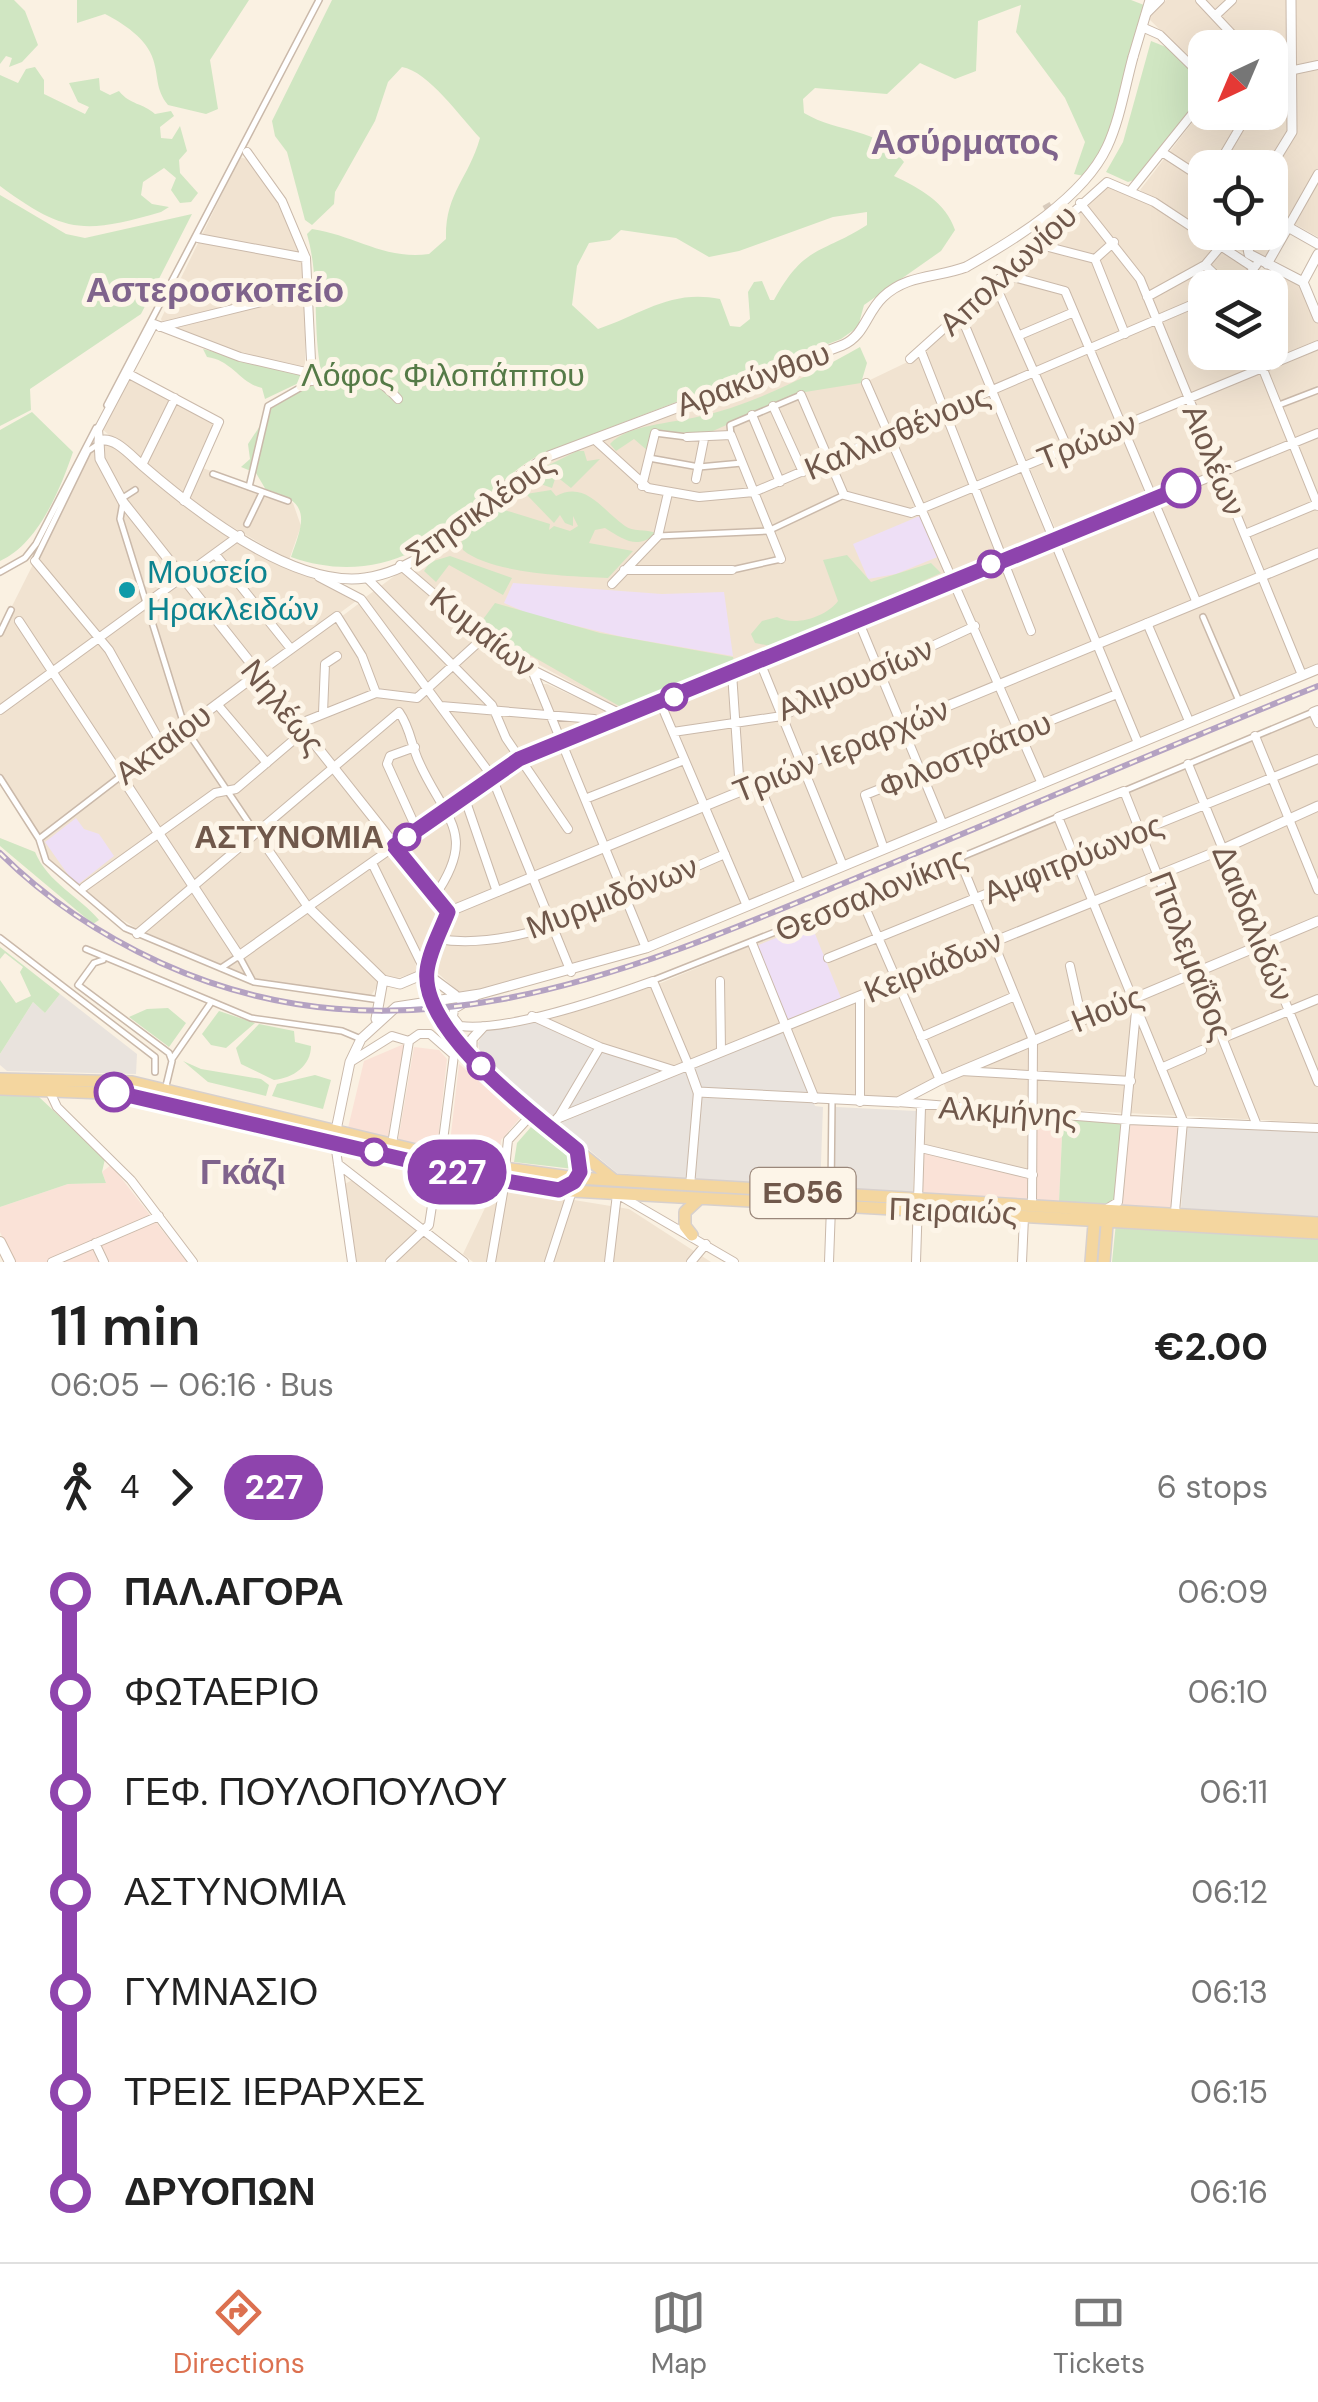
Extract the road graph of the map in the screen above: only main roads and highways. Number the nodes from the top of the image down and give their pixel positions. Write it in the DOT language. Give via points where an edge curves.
graph roads {
  1 [pos="0,1079"];
  2 [pos="0,1089"];
  3 [pos="335,1137"];
  4 [pos="577,1150"];
  5 [pos="440,1162"];
  6 [pos="505,1175"];
  7 [pos="577,1178"];
  8 [pos="614,1180"];
  9 [pos="566,1190"];
  10 [pos="700,1199"];
  11 [pos="831,1201"];
  12 [pos="1101,1213"];
  13 [pos="1318,1223"];
  14 [pos="1318,1233"];
  15 [pos="692,1235"];
  16 [pos="0,1242"];
  17 [pos="10,1262"];
  18 [pos="1091,1262"];
  19 [pos="1104,1262"];
  1 -- 3 [label="main road, Πειραιώς / ΕΟ56" via="109,1080"];
  2 -- 3 [label="main road, Πειραιώς / ΕΟ56" via="130,1094"];
  3 -- 5 [label="main road, Πειραιώς / ΕΟ56"];
  3 -- 5 [label="main road, Πειραιώς / ΕΟ56" via="392,1144"];
  4 -- 8 [label="main road"];
  5 -- 6 [label="main road, Πειραιώς / ΕΟ56"];
  6 -- 7 [label="main road, Πειραιώς / ΕΟ56"];
  6 -- 9 [label="main road, Πειραιώς / ΕΟ56"];
  7 -- 8 [label="main road, Πειραιώς / ΕΟ56"];
  7 -- 9 [label="main road"];
  8 -- 11 [label="main road, Πειραιώς / ΕΟ56"];
  9 -- 10 [label="main road, Πειραιώς / ΕΟ56"];
  10 -- 11 [label="main road, Πειραιώς / ΕΟ56"];
  10 -- 15 [label="main road" via="685,1212"];
  11 -- 12 [label="main road, Πειραιώς / ΕΟ56"];
  12 -- 13 [label="main road, Πειραιώς / ΕΟ56"];
  12 -- 14 [label="main road, Πειραιώς / ΕΟ56"];
  12 -- 18 [label="main road"];
  12 -- 19 [label="main road"];
  16 -- 17 [label="main road"];
}
